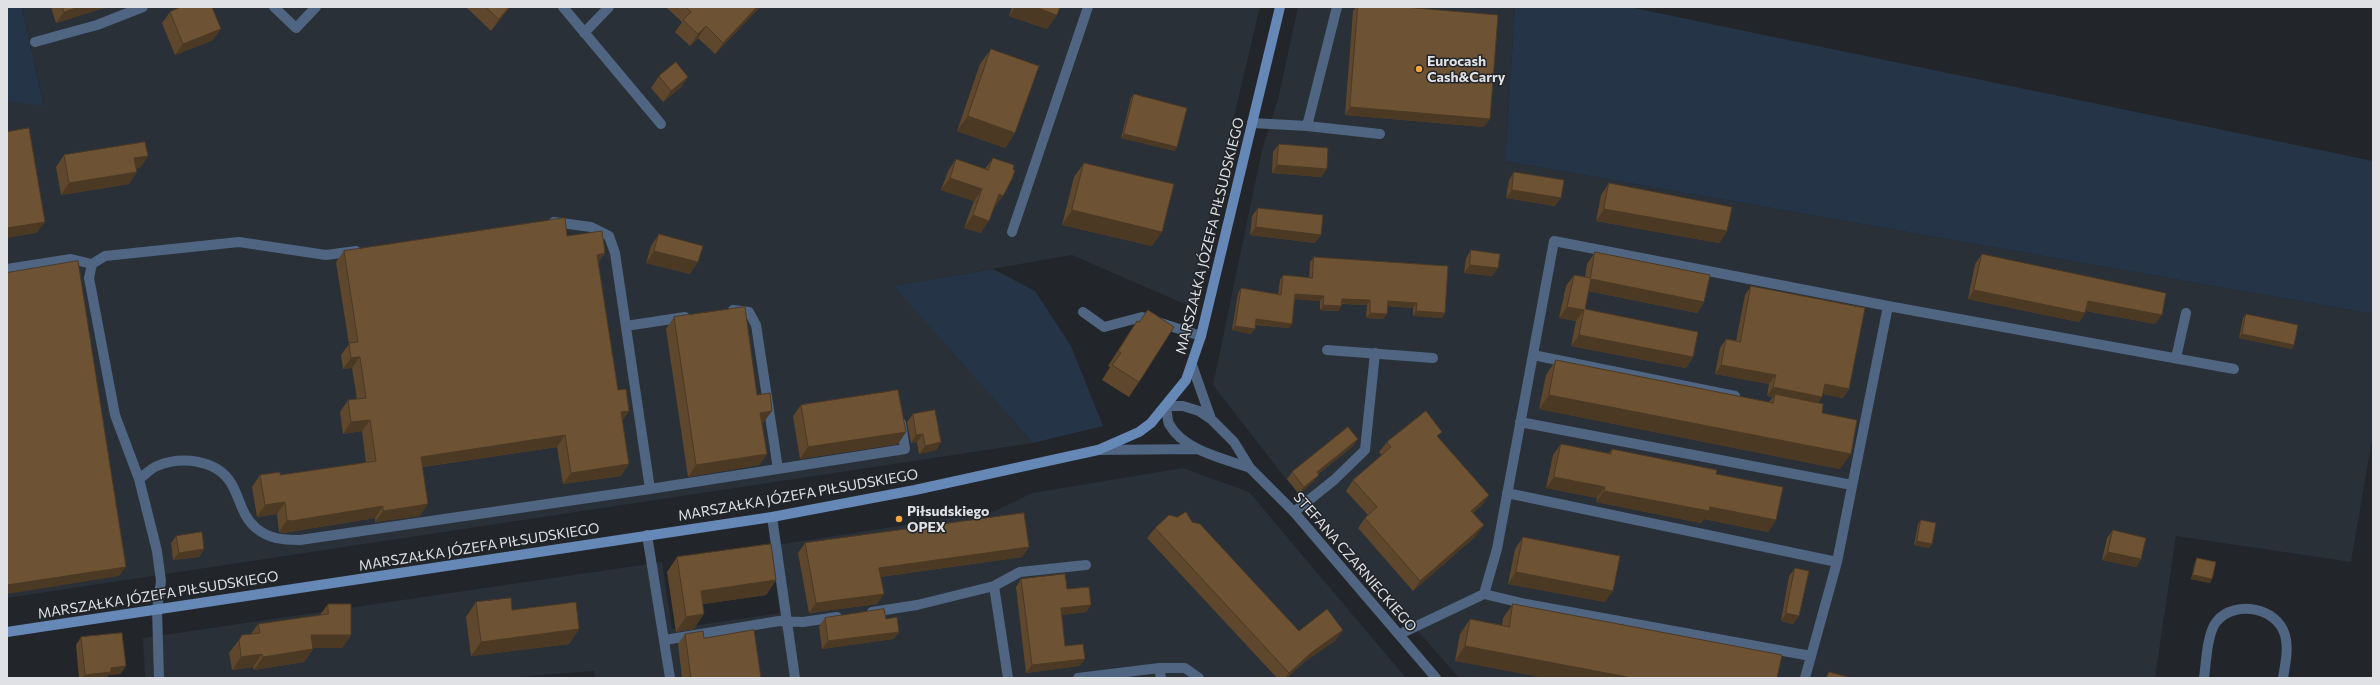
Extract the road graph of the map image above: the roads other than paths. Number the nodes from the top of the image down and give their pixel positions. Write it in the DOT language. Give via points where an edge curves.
graph roads {
  1 [pos="143,7"];
  2 [pos="274,7"];
  3 [pos="316,7"];
  4 [pos="563,7"];
  5 [pos="609,7"];
  6 [pos="1088,7"];
  7 [pos="1280,7"];
  8 [pos="1337,7"];
  9 [pos="584,33"];
  10 [pos="35,42"];
  11 [pos="1252,123"];
  12 [pos="661,124"];
  13 [pos="1308,126"];
  14 [pos="1380,134"];
  15 [pos="540,224"];
  16 [pos="1012,232"];
  17 [pos="363,250"];
  18 [pos="92,264"];
  19 [pos="7,269"];
  20 [pos="1888,306"];
  21 [pos="719,312"];
  22 [pos="1083,312"];
  23 [pos="2186,313"];
  24 [pos="696,316"];
  25 [pos="626,326"];
  26 [pos="1201,336"];
  27 [pos="1328,350"];
  28 [pos="1375,353"];
  29 [pos="1533,355"];
  30 [pos="1433,358"];
  31 [pos="2176,358"];
  32 [pos="1192,365"];
  33 [pos="2234,369"];
  34 [pos="1749,398"];
  35 [pos="1166,406"];
  36 [pos="899,413"];
  37 [pos="1211,419"];
  38 [pos="1520,422"];
  39 [pos="1197,449"];
  40 [pos="1098,450"];
  41 [pos="1250,468"];
  42 [pos="778,469"];
  43 [pos="139,479"];
  44 [pos="1852,485"];
  45 [pos="650,489"];
  46 [pos="1507,493"];
  47 [pos="1294,512"];
  48 [pos="772,517"];
  49 [pos="647,535"];
  50 [pos="1837,562"];
  51 [pos="1086,565"];
  52 [pos="994,586"];
  53 [pos="1484,594"];
  54 [pos="157,609"];
  55 [pos="864,613"];
  56 [pos="849,615"];
  57 [pos="788,621"];
  58 [pos="7,632"];
  59 [pos="1400,634"];
  60 [pos="665,640"];
  61 [pos="1811,656"];
  62 [pos="1160,673"];
  63 [pos="159,678"];
  64 [pos="670,678"];
  65 [pos="795,678"];
  66 [pos="1008,678"];
  67 [pos="1078,678"];
  68 [pos="1199,678"];
  69 [pos="1436,678"];
  70 [pos="1805,678"];
  71 [pos="2204,678"];
  72 [pos="2283,678"];
  1 -- 10 [label="street" via="97,25"];
  2 -- 3 [label="street" via="296,28"];
  4 -- 9 [label="street"];
  5 -- 9 [label="street"];
  6 -- 16 [label="street"];
  7 -- 11 [label="main road, MARSZAŁKA JÓZEFA PIŁSUDSKIEGO"];
  8 -- 13 [label="street"];
  9 -- 12 [label="street"];
  11 -- 13 [label="street"];
  11 -- 26 [label="main road, MARSZAŁKA JÓZEFA PIŁSUDSKIEGO"];
  13 -- 14 [label="street"];
  15 -- 25 [label="street" via="556,222 591,227 609,236 615,253"];
  17 -- 18 [label="street" via="326,255 239,242 105,256"];
  18 -- 19 [label="street" via="71,259"];
  18 -- 43 [label="street" via="89,278 115,415"];
  20 -- 29 [label="street" via="1554,241"];
  20 -- 31 [label="street"];
  20 -- 44 [label="street" via="1861,421"];
  21 -- 42 [label="street" via="748,312 756,326"];
  22 -- 26 [label="street" via="1104,327 1142,317"];
  23 -- 31 [label="street"];
  24 -- 25 [label="street"];
  25 -- 45 [label="street"];
  26 -- 32 [label="main road, MARSZAŁKA JÓZEFA PIŁSUDSKIEGO"];
  27 -- 28 [label="street"];
  28 -- 30 [label="street"];
  28 -- 47 [label="street" via="1365,450 1334,480"];
  29 -- 34 [label="street"];
  29 -- 38 [label="street"];
  31 -- 33 [label="street"];
  32 -- 35 [label="main road, MARSZAŁKA JÓZEFA PIŁSUDSKIEGO" via="1186,380"];
  32 -- 37 [label="street, STEFANA CZARNIECKIEGO"];
  35 -- 37 [label="street, STEFANA CZARNIECKIEGO" via="1183,406 1199,411"];
  35 -- 39 [label="street, STEFANA CZARNIECKIEGO" via="1168,423 1180,437"];
  35 -- 40 [label="main road, MARSZAŁKA JÓZEFA PIŁSUDSKIEGO" via="1139,432"];
  36 -- 42 [label="street" via="905,449"];
  37 -- 41 [label="street, STEFANA CZARNIECKIEGO" via="1234,442"];
  38 -- 44 [label="street"];
  38 -- 46 [label="street"];
  39 -- 40 [label="street, STEFANA CZARNIECKIEGO"];
  39 -- 41 [label="street, STEFANA CZARNIECKIEGO"];
  40 -- 48 [label="main road, MARSZAŁKA JÓZEFA PIŁSUDSKIEGO"];
  41 -- 47 [label="street, STEFANA CZARNIECKIEGO"];
  42 -- 45 [label="street"];
  43 -- 45 [label="street" via="156,467 170,462 185,461 213,466 224,473 232,484 246,518 255,528 281,540 327,538"];
  43 -- 54 [label="street" via="157,551 161,581"];
  44 -- 50 [label="street"];
  46 -- 50 [label="street"];
  46 -- 53 [label="street" via="1497,549"];
  47 -- 59 [label="street, STEFANA CZARNIECKIEGO"];
  48 -- 49 [label="main road, MARSZAŁKA JÓZEFA PIŁSUDSKIEGO"];
  48 -- 57 [label="street"];
  49 -- 54 [label="main road, MARSZAŁKA JÓZEFA PIŁSUDSKIEGO"];
  49 -- 60 [label="street"];
  50 -- 61 [label="street"];
  51 -- 52 [label="street" via="1020,572"];
  52 -- 55 [label="street" via="916,605"];
  52 -- 66 [label="street"];
  53 -- 59 [label="street"];
  53 -- 61 [label="street" via="1526,604"];
  54 -- 58 [label="main road, MARSZAŁKA JÓZEFA PIŁSUDSKIEGO"];
  54 -- 63 [label="street"];
  56 -- 57 [label="street" via="803,622"];
  57 -- 60 [label="street"];
  57 -- 65 [label="street"];
  59 -- 69 [label="street, STEFANA CZARNIECKIEGO"];
  60 -- 64 [label="street"];
  61 -- 70 [label="street"];
  62 -- 67 [label="street"];
  62 -- 68 [label="street" via="1185,668"];
  71 -- 72 [label="street" via="2211,632 2216,621 2240,608 2264,612 2277,621 2285,634 2287,645"];
}
